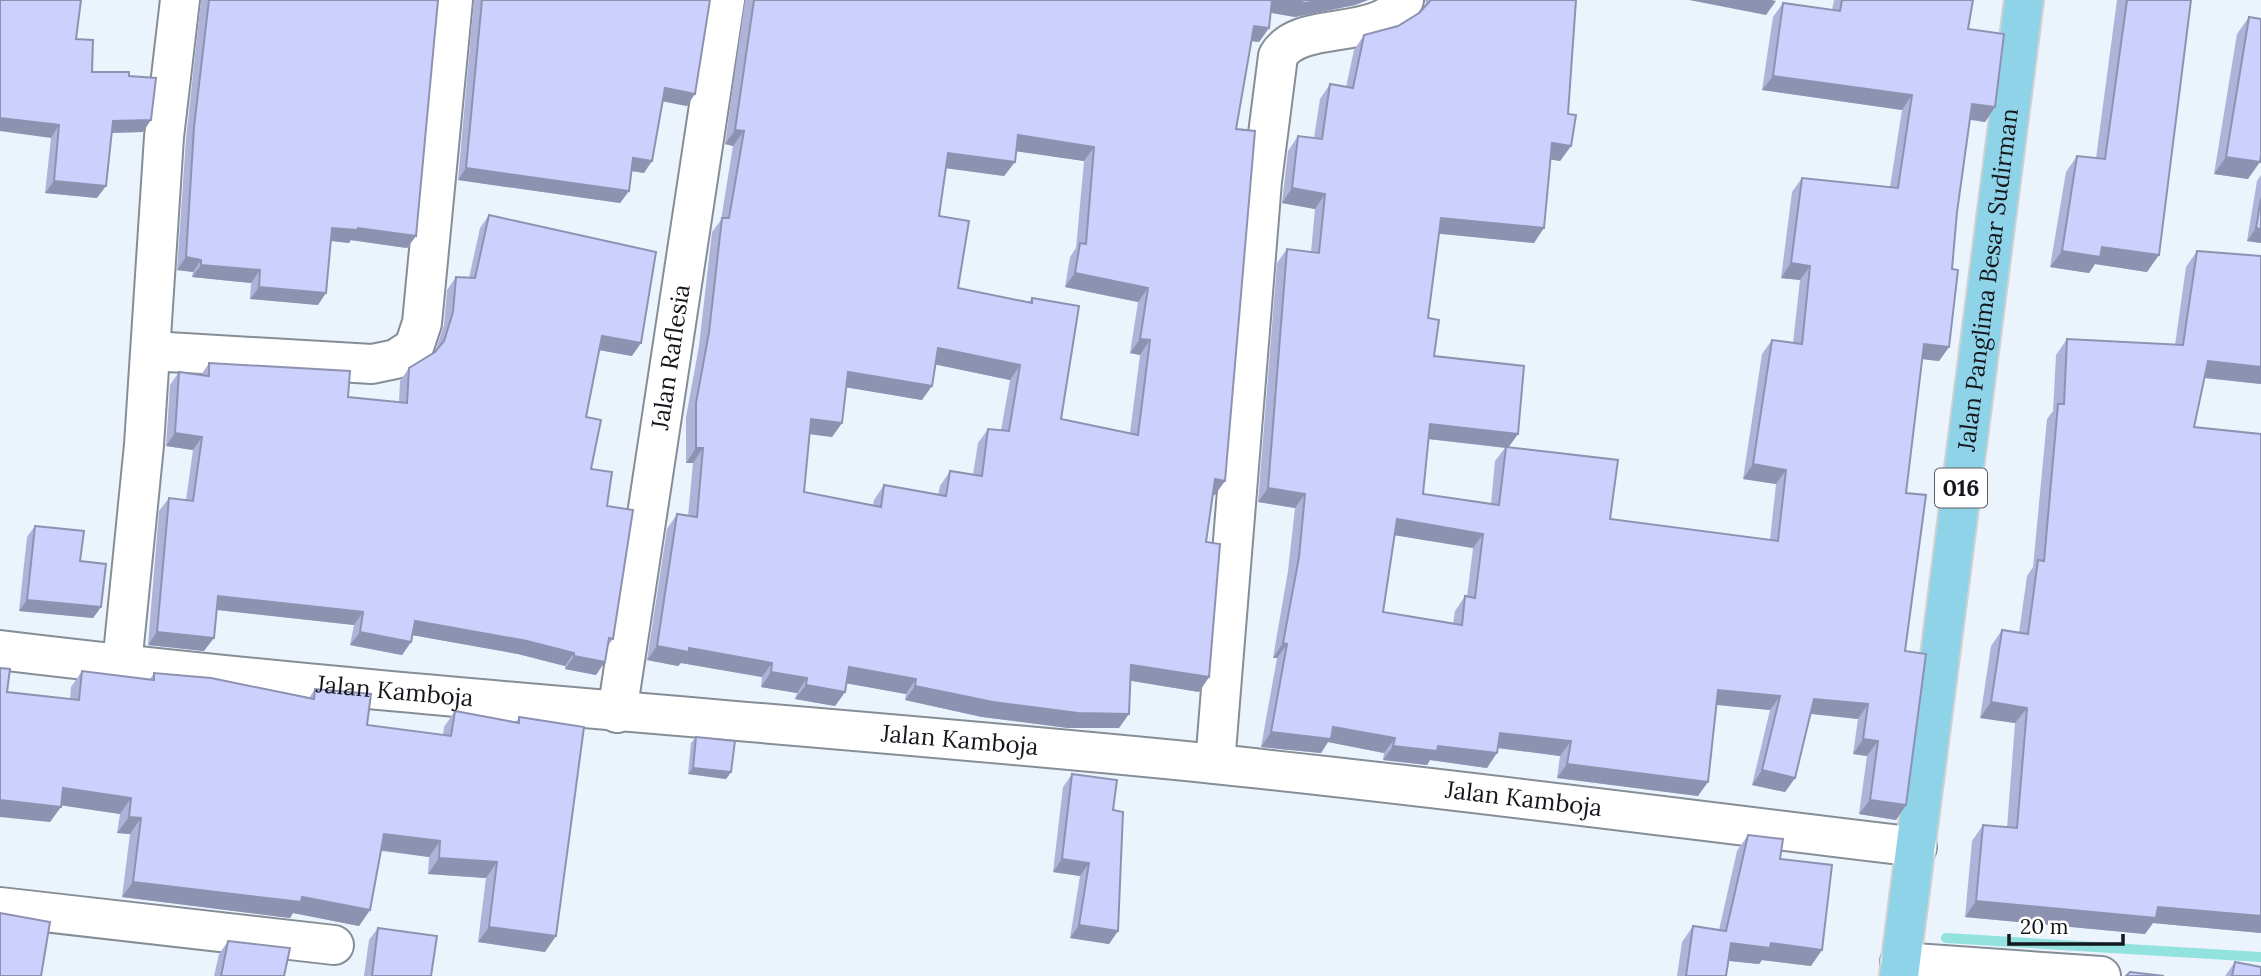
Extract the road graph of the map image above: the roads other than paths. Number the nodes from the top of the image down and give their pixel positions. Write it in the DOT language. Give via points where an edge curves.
graph roads {
  1 [pos="180,0"];
  2 [pos="453,0"];
  3 [pos="725,0"];
  4 [pos="1404,0"];
  5 [pos="2024,0"];
  6 [pos="151,351"];
  7 [pos="0,650"];
  8 [pos="122,665"];
  9 [pos="617,713"];
  10 [pos="1215,764"];
  11 [pos="1917,846"];
  12 [pos="0,907"];
  13 [pos="334,945"];
  14 [pos="1899,969"];
  15 [pos="2101,976"];
  1 -- 6 [label="street" via="164,137"];
  2 -- 6 [label="street" via="422,323 414,347 396,359 372,364"];
  3 -- 9 [label="street, Jalan Raflesia"];
  4 -- 10 [label="street" via="1396,13 1289,42 1278,56 1261,195"];
  5 -- 11 [label="main road, Jalan Panglima Besar Sudirman / 016"];
  6 -- 8 [label="street"];
  7 -- 8 [label="street, Jalan Kamboja"];
  8 -- 9 [label="street, Jalan Kamboja"];
  9 -- 10 [label="street, Jalan Kamboja"];
  10 -- 11 [label="street, Jalan Kamboja"];
  11 -- 14 [label="main road, Jalan Panglima Besar Sudirman / 016"];
  12 -- 13 [label="street"];
  14 -- 15 [label="street"];
}
